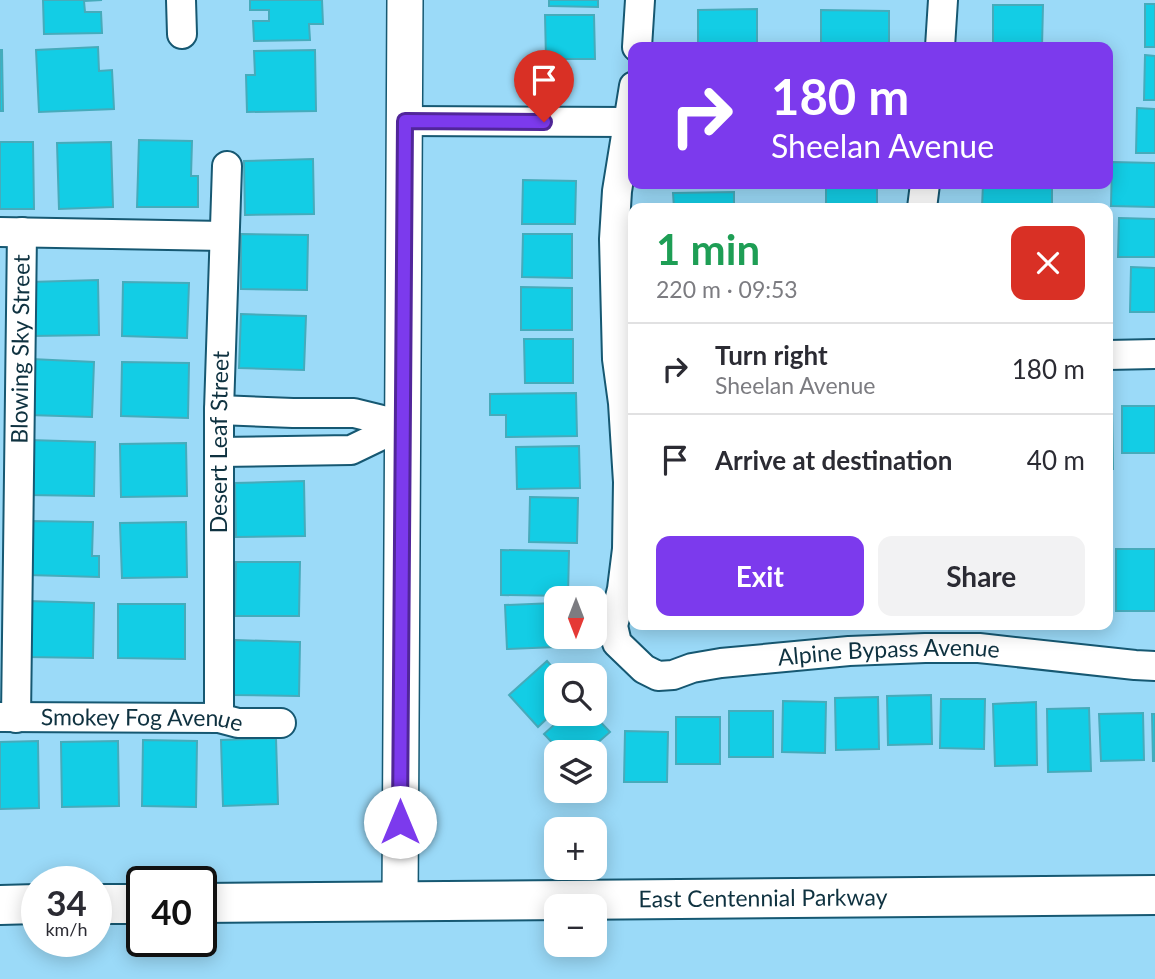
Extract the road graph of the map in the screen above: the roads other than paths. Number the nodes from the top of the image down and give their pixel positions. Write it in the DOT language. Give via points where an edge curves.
graph roads {
  1 [pos="181,0"];
  2 [pos="405,0"];
  3 [pos="640,0"];
  4 [pos="943,0"];
  5 [pos="181,34"];
  6 [pos="637,42"];
  7 [pos="940,42"];
  8 [pos="405,121"];
  9 [pos="628,122"];
  10 [pos="227,166"];
  11 [pos="11,232"];
  12 [pos="224,236"];
  13 [pos="1155,354"];
  14 [pos="1113,355"];
  15 [pos="219,410"];
  16 [pos="293,413"];
  17 [pos="403,425"];
  18 [pos="292,451"];
  19 [pos="219,452"];
  20 [pos="1155,666"];
  21 [pos="8,718"];
  22 [pos="219,718"];
  23 [pos="281,723"];
  24 [pos="1155,895"];
  25 [pos="400,902"];
  26 [pos="217,903"];
  27 [pos="21,904"];
  28 [pos="0,905"];
  1 -- 5 [label="street"];
  2 -- 8 [label="street"];
  3 -- 6 [label="street"];
  4 -- 7 [label="street"];
  8 -- 9 [label="street"];
  8 -- 17 [label="street"];
  9 -- 20 [label="street, Alpine Bypass Avenue" via="614,239 617,359 628,481 627,549 613,626 617,643 658,676 733,662 925,649 979,649"];
  10 -- 12 [label="street, Desert Leaf Street"];
  11 -- 12 [label="street"];
  11 -- 21 [label="street, Blowing Sky Street"];
  12 -- 15 [label="street, Desert Leaf Street"];
  13 -- 14 [label="street"];
  15 -- 16 [label="street"];
  15 -- 19 [label="street, Desert Leaf Street"];
  16 -- 17 [label="street" via="354,413"];
  16 -- 18 [label="street"];
  17 -- 18 [label="street" via="351,450"];
  17 -- 25 [label="street"];
  18 -- 19 [label="street"];
  19 -- 22 [label="street, Desert Leaf Street"];
  21 -- 22 [label="street, Smokey Fog Avenue"];
  22 -- 23 [label="street, Smokey Fog Avenue"];
  24 -- 25 [label="main road, East Centennial Parkway"];
  25 -- 26 [label="main road, East Centennial Parkway"];
  27 -- 28 [label="main road"];
}
